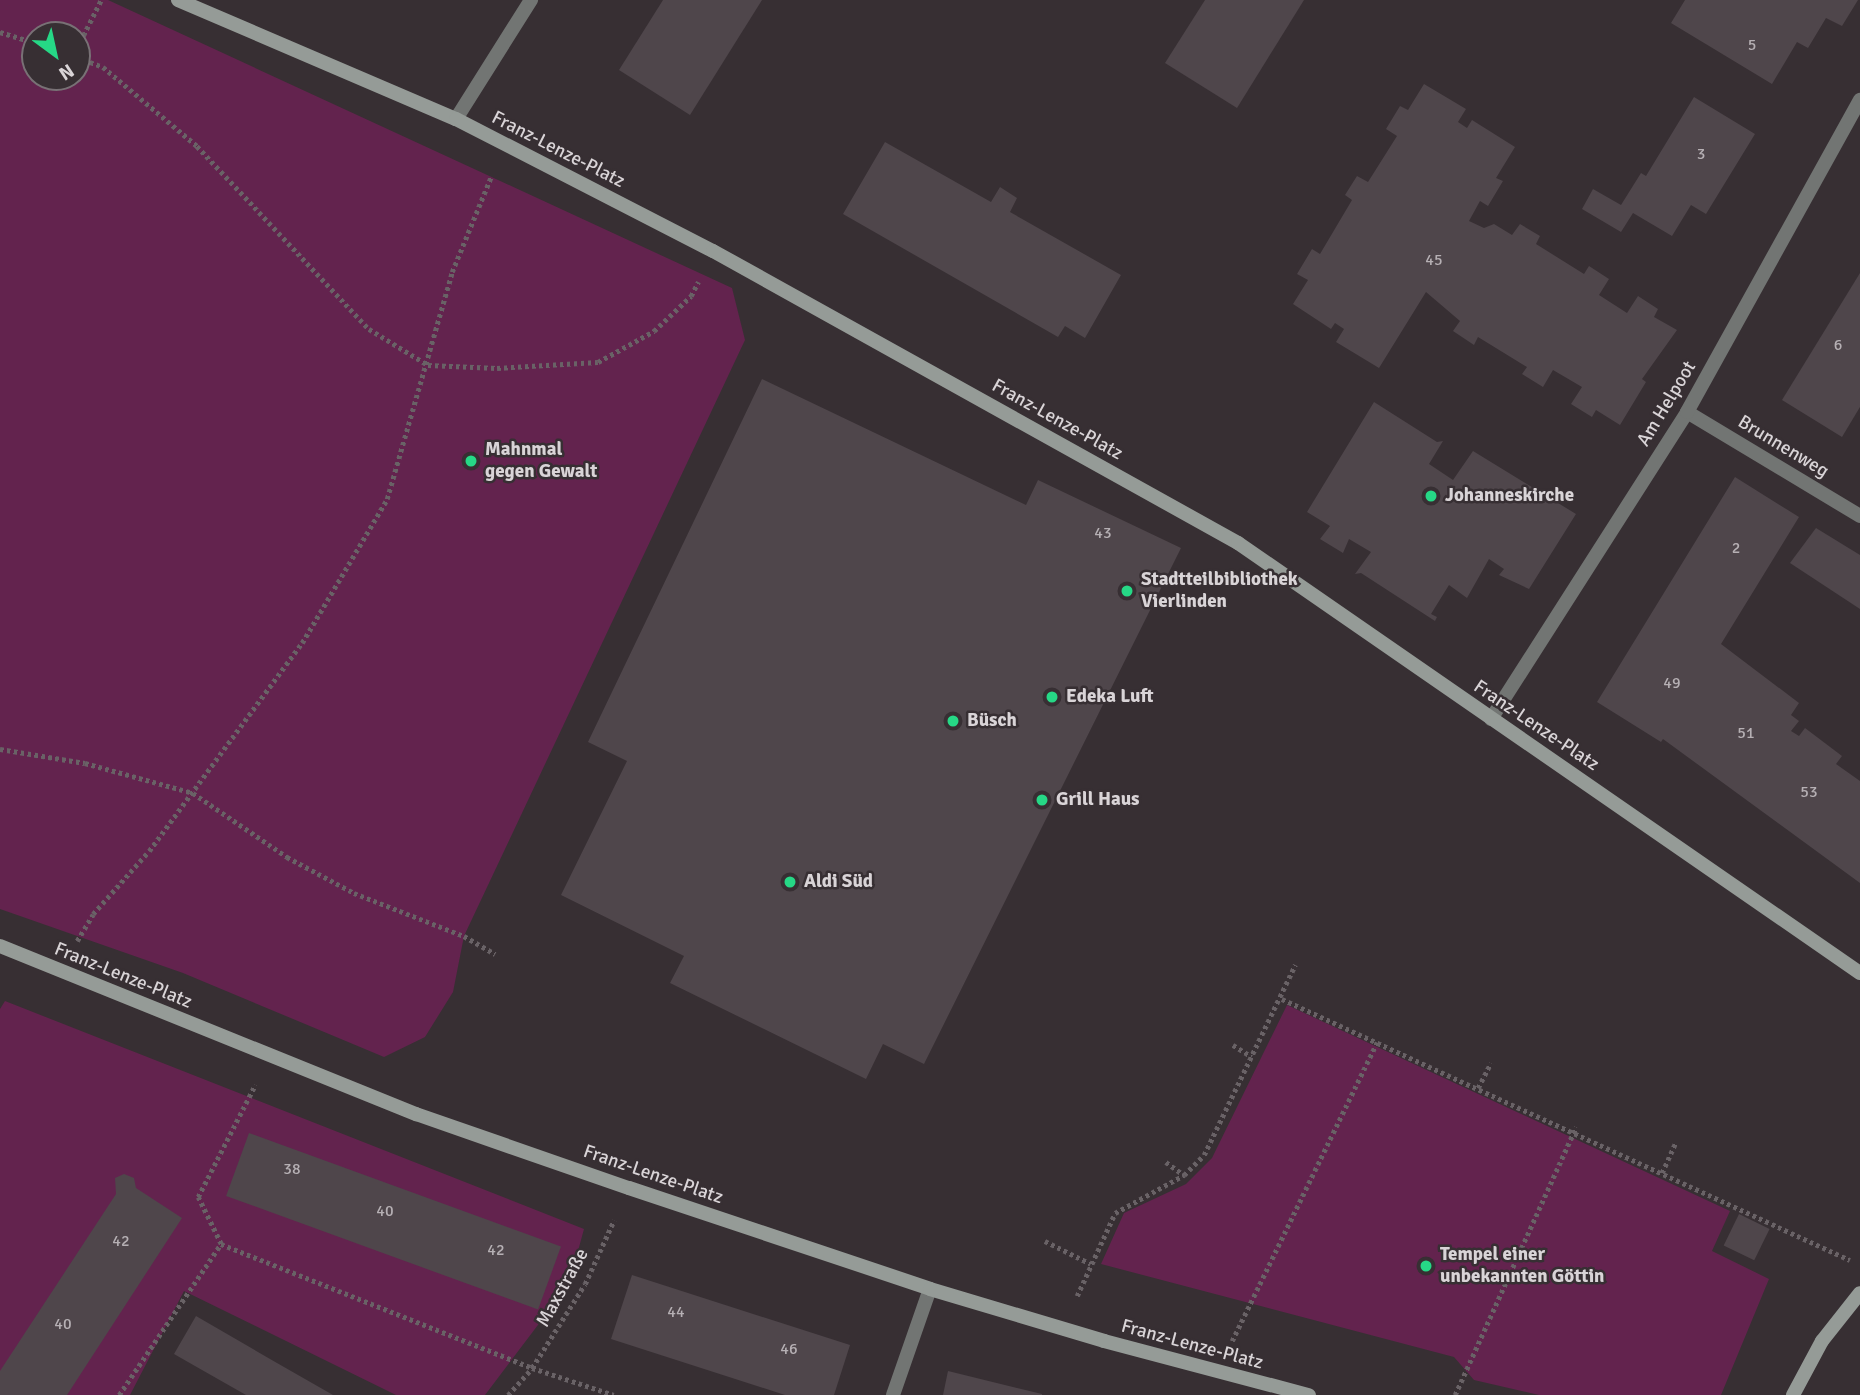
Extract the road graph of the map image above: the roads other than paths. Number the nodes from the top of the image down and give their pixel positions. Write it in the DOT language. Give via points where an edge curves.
graph roads {
  1 [pos="178,0"];
  2 [pos="531,0"];
  3 [pos="1860,100"];
  4 [pos="456,118"];
  5 [pos="1687,412"];
  6 [pos="1860,516"];
  7 [pos="1491,719"];
  8 [pos="0,946"];
  9 [pos="1860,973"];
  10 [pos="930,1289"];
  11 [pos="1860,1293"];
  12 [pos="893,1395"];
  13 [pos="1309,1395"];
  14 [pos="1793,1395"];
  1 -- 4 [label="street, Franz-Lenze-Platz"];
  2 -- 4 [label="street"];
  3 -- 5 [label="street, Am Helpoot"];
  4 -- 7 [label="street, Franz-Lenze-Platz" via="713,251 1238,543"];
  5 -- 6 [label="street, Brunnenweg"];
  5 -- 7 [label="street, Am Helpoot"];
  7 -- 9 [label="street, Franz-Lenze-Platz"];
  8 -- 10 [label="street, Franz-Lenze-Platz" via="416,1114"];
  10 -- 12 [label="street"];
  10 -- 13 [label="street, Franz-Lenze-Platz"];
  11 -- 14 [label="street" via="1822,1341"];
}
